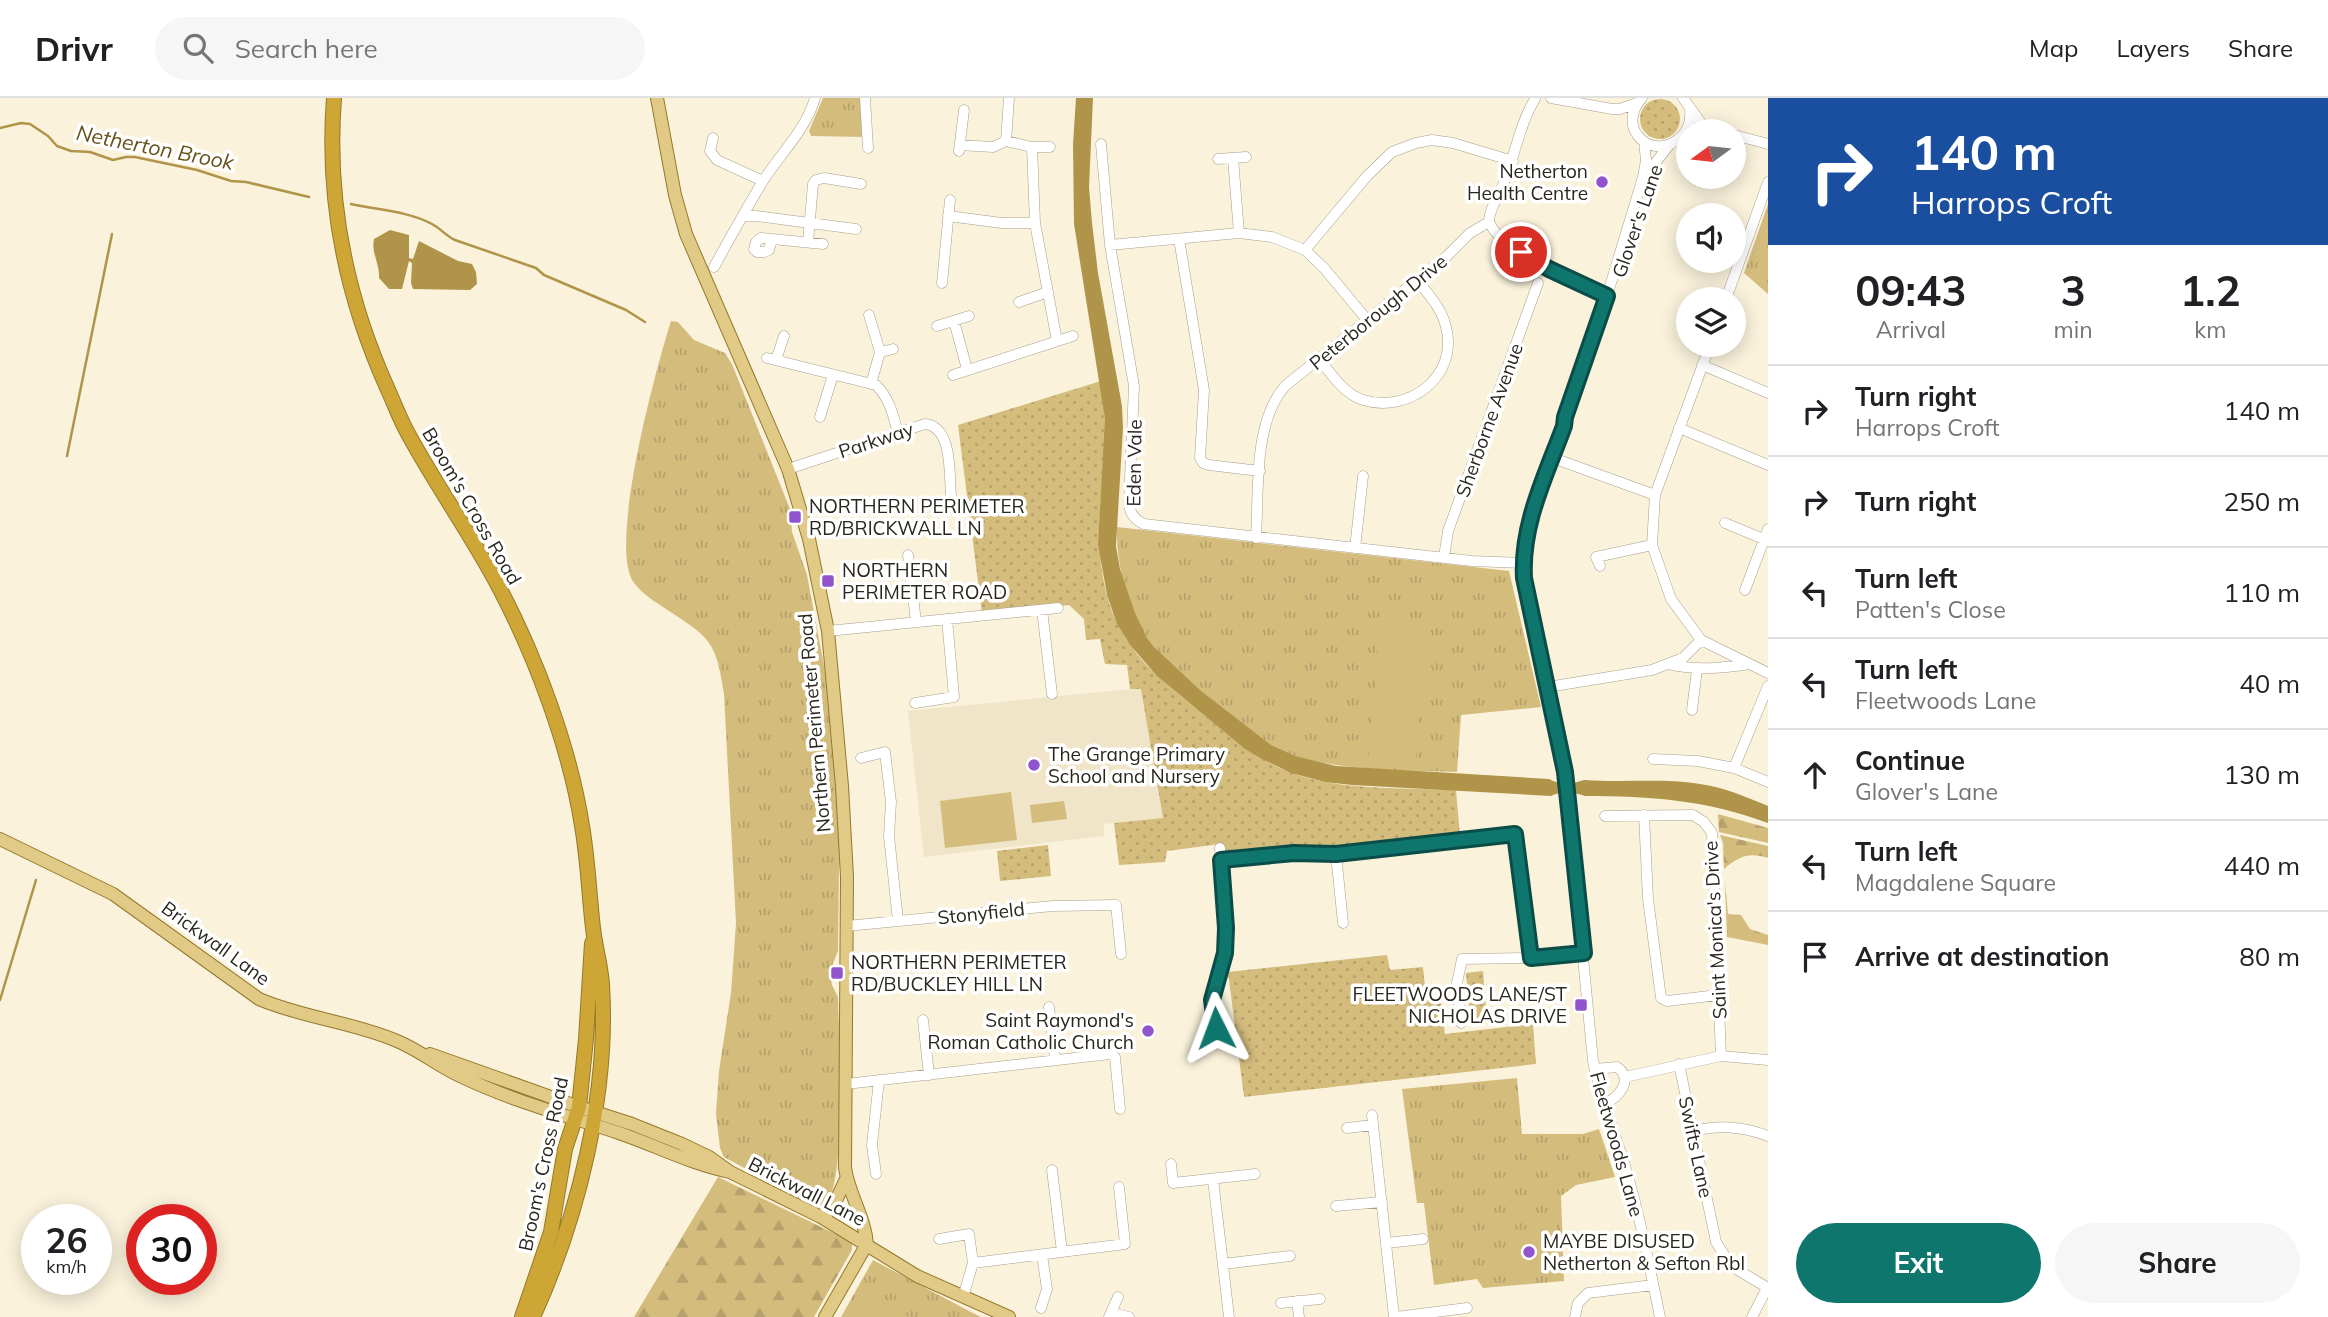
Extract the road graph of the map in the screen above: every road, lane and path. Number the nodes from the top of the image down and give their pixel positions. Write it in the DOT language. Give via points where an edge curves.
graph roads {
  1 [pos="334,98"];
  2 [pos="657,98"];
  3 [pos="815,98"];
  4 [pos="865,98"];
  5 [pos="1009,98"];
  6 [pos="1535,98"];
  7 [pos="1551,98"];
  8 [pos="1683,98"];
  9 [pos="1640,100"];
  10 [pos="1612,109"];
  11 [pos="1690,109"];
  12 [pos="964,110"];
  13 [pos="1690,119"];
  14 [pos="1698,119"];
  15 [pos="1632,125"];
  16 [pos="713,138"];
  17 [pos="1746,138"];
  18 [pos="1676,139"];
  19 [pos="1006,141"];
  20 [pos="1644,142"];
  21 [pos="1101,144"];
  22 [pos="1670,144"];
  23 [pos="1768,144"];
  24 [pos="1050,146"];
  25 [pos="1032,147"];
  26 [pos="868,148"];
  27 [pos="1246,157"];
  28 [pos="1233,158"];
  29 [pos="1218,159"];
  30 [pos="1513,160"];
  31 [pos="763,181"];
  32 [pos="1768,182"];
  33 [pos="861,184"];
  34 [pos="950,200"];
  35 [pos="743,216"];
  36 [pos="948,216"];
  37 [pos="1489,222"];
  38 [pos="809,223"];
  39 [pos="1035,223"];
  40 [pos="856,229"];
  41 [pos="1239,233"];
  42 [pos="772,239"];
  43 [pos="1179,239"];
  44 [pos="807,242"];
  45 [pos="822,244"];
  46 [pos="1110,245"];
  47 [pos="1304,250"];
  48 [pos="714,267"];
  49 [pos="1418,281"];
  50 [pos="942,283"];
  51 [pos="1538,283"];
  52 [pos="1730,287"];
  53 [pos="1048,292"];
  54 [pos="1607,296"];
  55 [pos="1019,302"];
  56 [pos="869,315"];
  57 [pos="969,316"];
  58 [pos="954,321"];
  59 [pos="1368,321"];
  60 [pos="937,326"];
  61 [pos="784,336"];
  62 [pos="1073,336"];
  63 [pos="1057,341"];
  64 [pos="893,349"];
  65 [pos="880,352"];
  66 [pos="1705,357"];
  67 [pos="1320,360"];
  68 [pos="1702,365"];
  69 [pos="967,369"];
  70 [pos="833,375"];
  71 [pos="953,375"];
  72 [pos="871,384"];
  73 [pos="1768,393"];
  74 [pos="820,416"];
  75 [pos="1566,419"];
  76 [pos="1679,428"];
  77 [pos="898,433"];
  78 [pos="1553,458"];
  79 [pos="1768,465"];
  80 [pos="788,469"];
  81 [pos="1260,471"];
  82 [pos="1363,476"];
  83 [pos="951,495"];
  84 [pos="1655,495"];
  85 [pos="1725,523"];
  86 [pos="1767,537"];
  87 [pos="1256,538"];
  88 [pos="1652,545"];
  89 [pos="1355,548"];
  90 [pos="908,555"];
  91 [pos="1444,557"];
  92 [pos="1523,563"];
  93 [pos="1600,566"];
  94 [pos="1745,590"];
  95 [pos="1058,608"];
  96 [pos="1042,610"];
  97 [pos="947,619"];
  98 [pos="916,622"];
  99 [pos="828,631"];
  100 [pos="1701,640"];
  101 [pos="1667,664"];
  102 [pos="1751,664"];
  103 [pos="1697,669"];
  104 [pos="1768,673"];
  105 [pos="1768,686"];
  106 [pos="1548,687"];
  107 [pos="1052,694"];
  108 [pos="915,703"];
  109 [pos="1692,710"];
  110 [pos="861,758"];
  111 [pos="1653,759"];
  112 [pos="1734,768"];
  113 [pos="1768,782"];
  114 [pos="1568,802"];
  115 [pos="1644,815"];
  116 [pos="1605,816"];
  117 [pos="0,839"];
  118 [pos="1220,848"];
  119 [pos="1336,854"];
  120 [pos="1221,860"];
  121 [pos="898,922"];
  122 [pos="1343,923"];
  123 [pos="847,926"];
  124 [pos="1584,953"];
  125 [pos="1121,954"];
  126 [pos="1531,958"];
  127 [pos="1718,995"];
  128 [pos="1049,1007"];
  129 [pos="923,1020"];
  130 [pos="1461,1023"];
  131 [pos="1216,1028"];
  132 [pos="1721,1056"];
  133 [pos="1055,1059"];
  134 [pos="1768,1060"];
  135 [pos="1679,1064"];
  136 [pos="1595,1069"];
  137 [pos="929,1075"];
  138 [pos="1625,1077"];
  139 [pos="879,1080"];
  140 [pos="846,1084"];
  141 [pos="1604,1104"];
  142 [pos="1120,1109"];
  143 [pos="586,1117"];
  144 [pos="1347,1128"];
  145 [pos="1692,1131"];
  146 [pos="1768,1136"];
  147 [pos="1171,1164"];
  148 [pos="1052,1170"];
  149 [pos="1256,1171"];
  150 [pos="876,1174"];
  151 [pos="846,1178"];
  152 [pos="1213,1179"];
  153 [pos="1119,1187"];
  154 [pos="1382,1202"];
  155 [pos="1336,1206"];
  156 [pos="821,1217"];
  157 [pos="939,1239"];
  158 [pos="1423,1239"];
  159 [pos="1387,1243"];
  160 [pos="867,1244"];
  161 [pos="1062,1252"];
  162 [pos="1042,1255"];
  163 [pos="1290,1256"];
  164 [pos="973,1264"];
  165 [pos="1223,1264"];
  166 [pos="1653,1285"];
  167 [pos="1768,1288"];
  168 [pos="963,1297"];
  169 [pos="1118,1297"];
  170 [pos="1320,1299"];
  171 [pos="1297,1301"];
  172 [pos="1281,1303"];
  173 [pos="1041,1308"];
  174 [pos="1467,1308"];
  175 [pos="1110,1315"];
  176 [pos="522,1317"];
  177 [pos="533,1317"];
  178 [pos="825,1317"];
  179 [pos="1009,1317"];
  180 [pos="1129,1317"];
  181 [pos="1229,1317"];
  182 [pos="1299,1317"];
  183 [pos="1395,1317"];
  184 [pos="1575,1317"];
  185 [pos="1660,1317"];
  186 [pos="1752,1317"];
  1 -- 143 [label="highway, Broom's Cross Road" via="335,198 346,272 368,342 409,436 500,589 548,700 569,769 582,822 593,932"];
  2 -- 80 [label="main road, Northern Perimeter Road" via="686,234"];
  3 -- 31 [label="street" via="799,132"];
  4 -- 26 [label="street"];
  5 -- 19 [label="street"];
  6 -- 30 [label="street"];
  7 -- 10 [label="street"];
  8 -- 11 [label="street"];
  9 -- 10 [label="street"];
  9 -- 15 [label="street"];
  10 -- 15 [label="street"];
  11 -- 13 [label="street"];
  11 -- 14 [label="street"];
  12 -- 19 [label="street" via="959,148 993,147"];
  15 -- 20 [label="street"];
  16 -- 31 [label="street" via="710,151 717,160"];
  17 -- 23 [label="street"];
  18 -- 22 [label="street, Glover's Lane"];
  19 -- 25 [label="street"];
  20 -- 22 [label="street"];
  20 -- 54 [label="street, Glover's Lane" via="1643,177"];
  21 -- 46 [label="street, Eden Vale"];
  22 -- 75 [label="street, Glover's Lane" via="1652,167 1608,309"];
  24 -- 25 [label="street"];
  25 -- 39 [label="street"];
  27 -- 28 [label="street"];
  28 -- 29 [label="street"];
  28 -- 41 [label="street"];
  30 -- 37 [label="street"];
  30 -- 47 [label="street" via="1432,140 1392,152"];
  31 -- 35 [label="street"];
  32 -- 52 [label="street"];
  33 -- 38 [label="street" via="824,177 816,180"];
  34 -- 36 [label="street"];
  35 -- 38 [label="street"];
  35 -- 48 [label="street"];
  36 -- 39 [label="street"];
  36 -- 50 [label="street"];
  37 -- 49 [label="street, Peterborough Drive" via="1470,233"];
  37 -- 54 [label="street" via="1496,234 1530,258"];
  38 -- 40 [label="street"];
  38 -- 44 [label="street"];
  39 -- 53 [label="street"];
  41 -- 43 [label="street"];
  41 -- 47 [label="street" via="1272,237"];
  42 -- 44 [label="street"];
  43 -- 46 [label="street"];
  43 -- 81 [label="street" via="1204,390 1200,458 1209,465"];
  44 -- 45 [label="street"];
  46 -- 87 [label="street, Eden Vale" via="1134,386 1129,502 1133,516 1144,524"];
  47 -- 59 [label="street"];
  49 -- 59 [label="street, Peterborough Drive"];
  49 -- 67 [label="street" via="1443,316 1448,341 1437,378 1421,392 1385,404 1362,400 1339,383"];
  51 -- 91 [label="street, Sherborne Avenue" via="1448,531"];
  53 -- 55 [label="street"];
  53 -- 63 [label="street"];
  54 -- 75 [label="street, Glover's Lane"];
  56 -- 65 [label="street"];
  57 -- 58 [label="street"];
  58 -- 60 [label="street"];
  58 -- 69 [label="street"];
  59 -- 67 [label="street, Peterborough Drive"];
  61 -- 70 [label="street" via="771,359"];
  62 -- 63 [label="street"];
  63 -- 69 [label="street"];
  64 -- 65 [label="street"];
  65 -- 72 [label="street"];
  66 -- 68 [label="street"];
  67 -- 81 [label="street, Peterborough Drive" via="1272,403 1264,427"];
  68 -- 73 [label="street"];
  68 -- 76 [label="street"];
  69 -- 71 [label="street"];
  70 -- 72 [label="street"];
  70 -- 74 [label="street"];
  72 -- 77 [label="street" via="885,394"];
  75 -- 78 [label="street, Glover's Lane"];
  76 -- 79 [label="street"];
  76 -- 84 [label="street"];
  77 -- 80 [label="street, Parkway"];
  77 -- 83 [label="street, Parkway" via="925,424 942,433"];
  78 -- 84 [label="street"];
  78 -- 92 [label="street, Glover's Lane" via="1537,496"];
  80 -- 99 [label="main road, Northern Perimeter Road" via="809,539"];
  81 -- 87 [label="street, Peterborough Drive"];
  82 -- 89 [label="street"];
  84 -- 88 [label="street"];
  85 -- 86 [label="street"];
  86 -- 94 [label="street"];
  87 -- 89 [label="street, Eden Vale"];
  88 -- 93 [label="street" via="1596,557"];
  88 -- 100 [label="street" via="1671,599"];
  89 -- 91 [label="street, Eden Vale"];
  90 -- 98 [label="street"];
  91 -- 92 [label="street, Eden Vale"];
  92 -- 106 [label="street, Glover's Lane"];
  95 -- 96 [label="street"];
  96 -- 97 [label="street"];
  96 -- 107 [label="street"];
  97 -- 98 [label="street"];
  97 -- 108 [label="street" via="954,697"];
  98 -- 99 [label="street"];
  99 -- 123 [label="main road, Northern Perimeter Road" via="842,786"];
  100 -- 101 [label="street" via="1682,658"];
  100 -- 102 [label="street"];
  101 -- 103 [label="street"];
  101 -- 106 [label="street"];
  102 -- 103 [label="street"];
  102 -- 104 [label="street"];
  103 -- 109 [label="street"];
  105 -- 112 [label="street"];
  106 -- 114 [label="street, Glover's Lane"];
  110 -- 121 [label="street" via="886,752"];
  111 -- 112 [label="street"];
  112 -- 113 [label="street"];
  114 -- 124 [label="street, Fleetwoods Lane"];
  115 -- 116 [label="street, Saint Monica's Drive"];
  115 -- 127 [label="street, Saint Monica's Drive" via="1693,816 1712,833"];
  115 -- 127 [label="street" via="1648,899 1661,998"];
  117 -- 143 [label="main road, Brickwall Lane" via="113,894 259,999 446,1058"];
  118 -- 120 [label="street"];
  119 -- 120 [label="street"];
  119 -- 122 [label="street"];
  119 -- 126 [label="street" via="1515,834"];
  120 -- 131 [label="street" via="1226,941 1212,1000"];
  121 -- 123 [label="street, Stonyfield"];
  121 -- 125 [label="street, Stonyfield" via="1053,906 1116,905"];
  123 -- 140 [label="main road, Northern Perimeter Road"];
  124 -- 126 [label="street"];
  124 -- 136 [label="street, Fleetwoods Lane"];
  126 -- 130 [label="street" via="1462,959 1457,982"];
  127 -- 132 [label="street, Saint Monica's Drive"];
  128 -- 133 [label="street"];
  129 -- 137 [label="street"];
  132 -- 134 [label="street"];
  132 -- 135 [label="street"];
  133 -- 137 [label="street"];
  133 -- 142 [label="street" via="1115,1057"];
  135 -- 138 [label="street"];
  135 -- 145 [label="street, Swifts Lane"];
  136 -- 138 [label="street" via="1617,1067"];
  136 -- 141 [label="street, Fleetwoods Lane"];
  137 -- 139 [label="street"];
  138 -- 141 [label="street" via="1616,1097"];
  139 -- 140 [label="street"];
  139 -- 150 [label="street" via="872,1145"];
  140 -- 151 [label="main road, Northern Perimeter Road"];
  141 -- 166 [label="street, Fleetwoods Lane" via="1623,1160"];
  143 -- 156 [label="main road, Brickwall Lane" via="702,1166 730,1172"];
  143 -- 176 [label="highway, Broom's Cross Road" via="568,1191"];
  143 -- 177 [label="highway, Broom's Cross Road" via="565,1236"];
  144 -- 154 [label="street" via="1373,1120"];
  145 -- 146 [label="street" via="1728,1126"];
  145 -- 167 [label="street, Swifts Lane" via="1719,1249 1737,1271"];
  147 -- 152 [label="street" via="1173,1183"];
  148 -- 161 [label="street"];
  149 -- 152 [label="street"];
  151 -- 156 [label="main road" via="832,1209"];
  151 -- 160 [label="main road, Northern Perimeter Road"];
  152 -- 165 [label="street"];
  153 -- 161 [label="street" via="1125,1244"];
  154 -- 155 [label="street"];
  154 -- 159 [label="street"];
  156 -- 160 [label="main road, Brickwall Lane"];
  157 -- 164 [label="street" via="969,1234"];
  158 -- 159 [label="street"];
  159 -- 183 [label="street"];
  160 -- 168 [label="main road, Brickwall Lane" via="917,1276"];
  160 -- 178 [label="main road"];
  161 -- 162 [label="street"];
  162 -- 164 [label="street"];
  162 -- 173 [label="street" via="1046,1295"];
  163 -- 165 [label="street"];
  164 -- 168 [label="street"];
  165 -- 181 [label="street"];
  166 -- 184 [label="street" via="1588,1293 1578,1303"];
  166 -- 185 [label="street, Fleetwoods Lane"];
  167 -- 186 [label="street"];
  168 -- 179 [label="main road, Brickwall Lane"];
  169 -- 175 [label="street"];
  170 -- 171 [label="street"];
  171 -- 172 [label="street"];
  171 -- 182 [label="street"];
  174 -- 183 [label="street"];
  175 -- 180 [label="street"];
}
